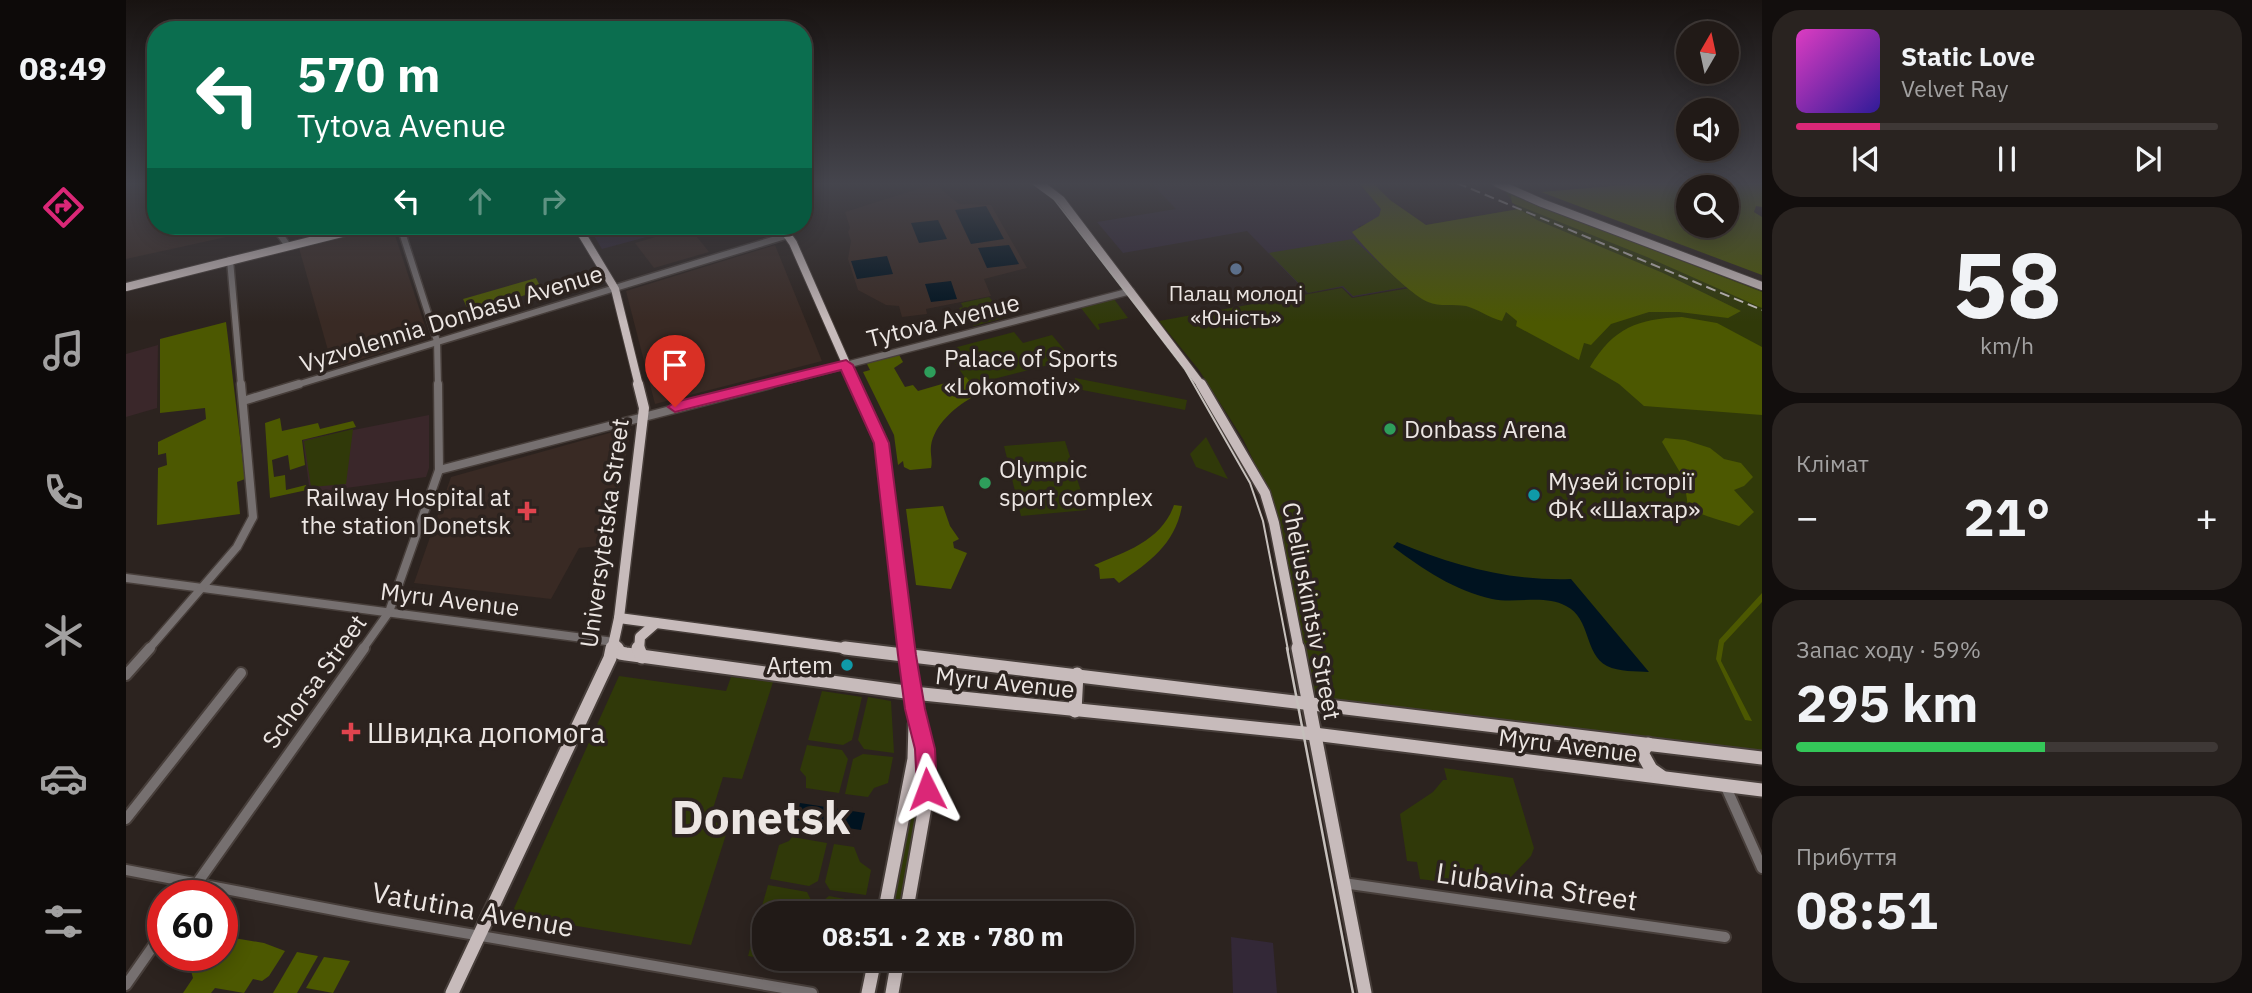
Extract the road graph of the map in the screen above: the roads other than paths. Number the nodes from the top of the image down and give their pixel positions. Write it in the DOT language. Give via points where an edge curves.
graph roads {
  1 [pos="1084,229"];
  2 [pos="1614,229"];
  3 [pos="1619,229"];
  4 [pos="280,235"];
  5 [pos="333,235"];
  6 [pos="403,235"];
  7 [pos="582,235"];
  8 [pos="789,235"];
  9 [pos="288,246"];
  10 [pos="230,260"];
  11 [pos="1762,284"];
  12 [pos="126,287"];
  13 [pos="615,289"];
  14 [pos="1131,291"];
  15 [pos="437,341"];
  16 [pos="846,365"];
  17 [pos="243,401"];
  18 [pos="644,415"];
  19 [pos="439,470"];
  20 [pos="126,578"];
  21 [pos="202,589"];
  22 [pos="389,612"];
  23 [pos="619,618"];
  24 [pos="656,623"];
  25 [pos="614,642"];
  26 [pos="907,655"];
  27 [pos="642,657"];
  28 [pos="241,673"];
  29 [pos="1077,674"];
  30 [pos="126,675"];
  31 [pos="913,693"];
  32 [pos="1308,703"];
  33 [pos="915,709"];
  34 [pos="1075,711"];
  35 [pos="1314,734"];
  36 [pos="1648,744"];
  37 [pos="1762,758"];
  38 [pos="1663,778"];
  39 [pos="1725,785"];
  40 [pos="1762,790"];
  41 [pos="903,813"];
  42 [pos="923,817"];
  43 [pos="126,819"];
  44 [pos="1762,868"];
  45 [pos="126,870"];
  46 [pos="181,880"];
  47 [pos="199,880"];
  48 [pos="1343,883"];
  49 [pos="238,890"];
  50 [pos="886,901"];
  51 [pos="908,901"];
  52 [pos="480,934"];
  53 [pos="1725,937"];
  54 [pos="147,955"];
  55 [pos="873,971"];
  56 [pos="896,971"];
  57 [pos="126,985"];
  58 [pos="452,993"];
  59 [pos="812,993"];
  60 [pos="868,993"];
  61 [pos="892,993"];
  62 [pos="1365,993"];
  1 -- 14 [label="main road, Cheliuskintsiv Street"];
  2 -- 11 [label="main road"];
  3 -- 11 [label="main road"];
  4 -- 9 [label="street"];
  5 -- 9 [label="main road"];
  6 -- 15 [label="street, Schorsa Street"];
  7 -- 13 [label="main road, Universytetska Street"];
  8 -- 13 [label="street, Vyzvolennia Donbasu Avenue"];
  8 -- 16 [label="main road"];
  9 -- 10 [label="main road"];
  10 -- 12 [label="main road"];
  10 -- 17 [label="street"];
  13 -- 15 [label="street, Vyzvolennia Donbasu Avenue"];
  13 -- 18 [label="main road, Universytetska Street"];
  14 -- 16 [label="street, Tytova Avenue"];
  14 -- 32 [label="main road, Cheliuskintsiv Street" via="1193,371 1265,493"];
  15 -- 17 [label="street, Vyzvolennia Donbasu Avenue"];
  15 -- 19 [label="street, Schorsa Street"];
  16 -- 18 [label="street, Tytova Avenue"];
  16 -- 26 [label="main road" via="881,443"];
  17 -- 21 [label="street" via="253,517 237,547"];
  18 -- 19 [label="street, Tytova Avenue"];
  18 -- 23 [label="main road, Universytetska Street"];
  19 -- 22 [label="street, Schorsa Street"];
  20 -- 21 [label="street, Myru Avenue"];
  21 -- 22 [label="street, Myru Avenue"];
  21 -- 30 [label="street"];
  22 -- 25 [label="street, Myru Avenue"];
  22 -- 47 [label="street, Schorsa Street"];
  23 -- 24 [label="main road, Myru Avenue"];
  23 -- 25 [label="main road, Universytetska Street"];
  24 -- 26 [label="main road, Myru Avenue"];
  24 -- 27 [label="main road" via="637,642"];
  25 -- 27 [label="main road, Myru Avenue" via="620,653"];
  25 -- 52 [label="main road, Universytetska Street"];
  26 -- 29 [label="main road, Myru Avenue"];
  26 -- 31 [label="main road"];
  27 -- 31 [label="main road, Myru Avenue"];
  28 -- 43 [label="street"];
  29 -- 32 [label="main road, Myru Avenue"];
  29 -- 34 [label="main road"];
  31 -- 33 [label="main road"];
  31 -- 34 [label="main road, Myru Avenue"];
  32 -- 35 [label="main road, Cheliuskintsiv Street"];
  32 -- 36 [label="main road, Myru Avenue"];
  33 -- 41 [label="main road" via="914,759"];
  33 -- 42 [label="main road" via="925,749"];
  34 -- 35 [label="main road, Myru Avenue"];
  35 -- 38 [label="main road, Myru Avenue"];
  35 -- 48 [label="main road, Cheliuskintsiv Street"];
  36 -- 37 [label="main road, Myru Avenue"];
  36 -- 38 [label="main road" via="1642,753 1645,760"];
  38 -- 39 [label="main road, Myru Avenue"];
  39 -- 40 [label="main road, Myru Avenue"];
  39 -- 44 [label="street"];
  41 -- 42 [label="main road" via="909,802 918,801"];
  41 -- 50 [label="main road"];
  42 -- 51 [label="main road"];
  45 -- 46 [label="street, Vatutina Avenue"];
  48 -- 53 [label="street, Liubavina Street"];
  48 -- 62 [label="main road, Cheliuskintsiv Street"];
  49 -- 52 [label="street, Vatutina Avenue"];
  52 -- 58 [label="main road, Universytetska Street"];
  52 -- 59 [label="street, Vatutina Avenue"];
  54 -- 57 [label="street"];
  55 -- 60 [label="main road"];
  56 -- 61 [label="main road"];
}
